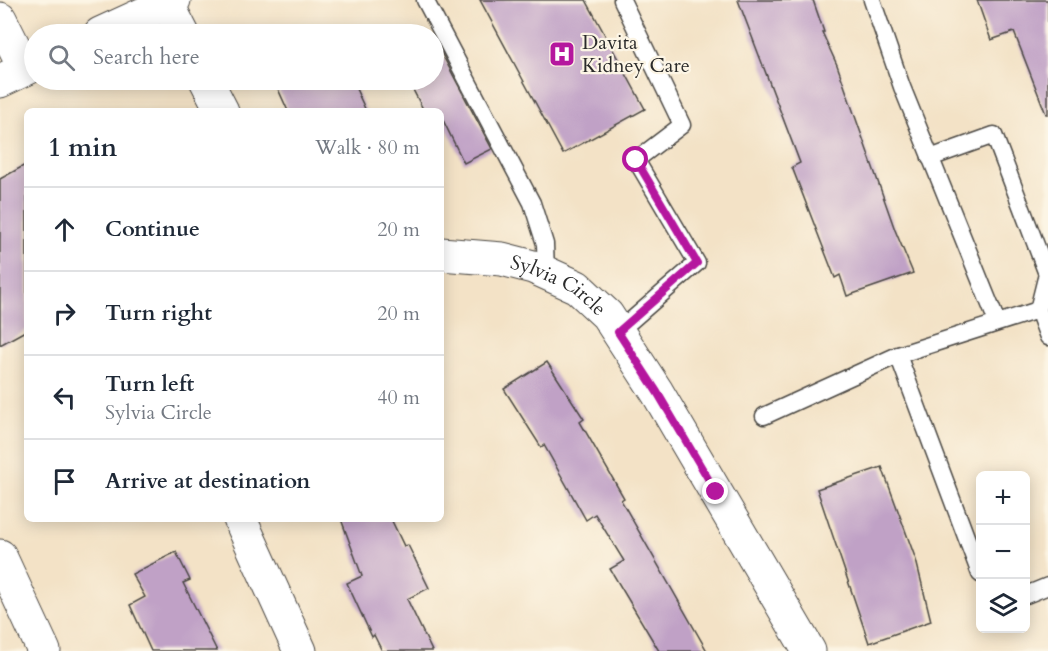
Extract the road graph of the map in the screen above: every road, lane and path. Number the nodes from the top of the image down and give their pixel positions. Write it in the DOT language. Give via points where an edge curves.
graph roads {
  1 [pos="425,0"];
  2 [pos="622,0"];
  3 [pos="872,0"];
  4 [pos="170,2"];
  5 [pos="0,19"];
  6 [pos="122,24"];
  7 [pos="179,24"];
  8 [pos="438,24"];
  9 [pos="444,36"];
  10 [pos="20,72"];
  11 [pos="211,90"];
  12 [pos="220,108"];
  13 [pos="930,158"];
  14 [pos="444,254"];
  15 [pos="546,273"];
  16 [pos="1038,310"];
  17 [pos="997,322"];
  18 [pos="618,332"];
  19 [pos="1048,337"];
  20 [pos="898,355"];
  21 [pos="764,416"];
  22 [pos="241,522"];
  23 [pos="0,556"];
  24 [pos="976,561"];
  25 [pos="1048,586"];
  26 [pos="1030,593"];
  27 [pos="44,651"];
  28 [pos="300,651"];
  29 [pos="809,651"];
  1 -- 8 [label="lane"];
  2 -- 18 [label="lane" via="682,125 636,160 697,263"];
  3 -- 13 [label="lane"];
  4 -- 6 [label="street"];
  4 -- 7 [label="street"];
  5 -- 10 [label="street"];
  9 -- 15 [label="lane" via="532,203 544,244"];
  11 -- 12 [label="street"];
  13 -- 16 [label="lane" via="994,135 1047,274"];
  13 -- 17 [label="lane"];
  14 -- 15 [label="street, Sylvia Circle" via="502,259"];
  15 -- 18 [label="street, Sylvia Circle" via="577,287"];
  16 -- 17 [label="lane"];
  16 -- 19 [label="lane"];
  17 -- 20 [label="lane"];
  18 -- 29 [label="street, Sylvia Circle"];
  20 -- 21 [label="lane"];
  20 -- 24 [label="lane"];
  22 -- 28 [label="street"];
  23 -- 27 [label="street"];
  25 -- 26 [label="lane"];
}
